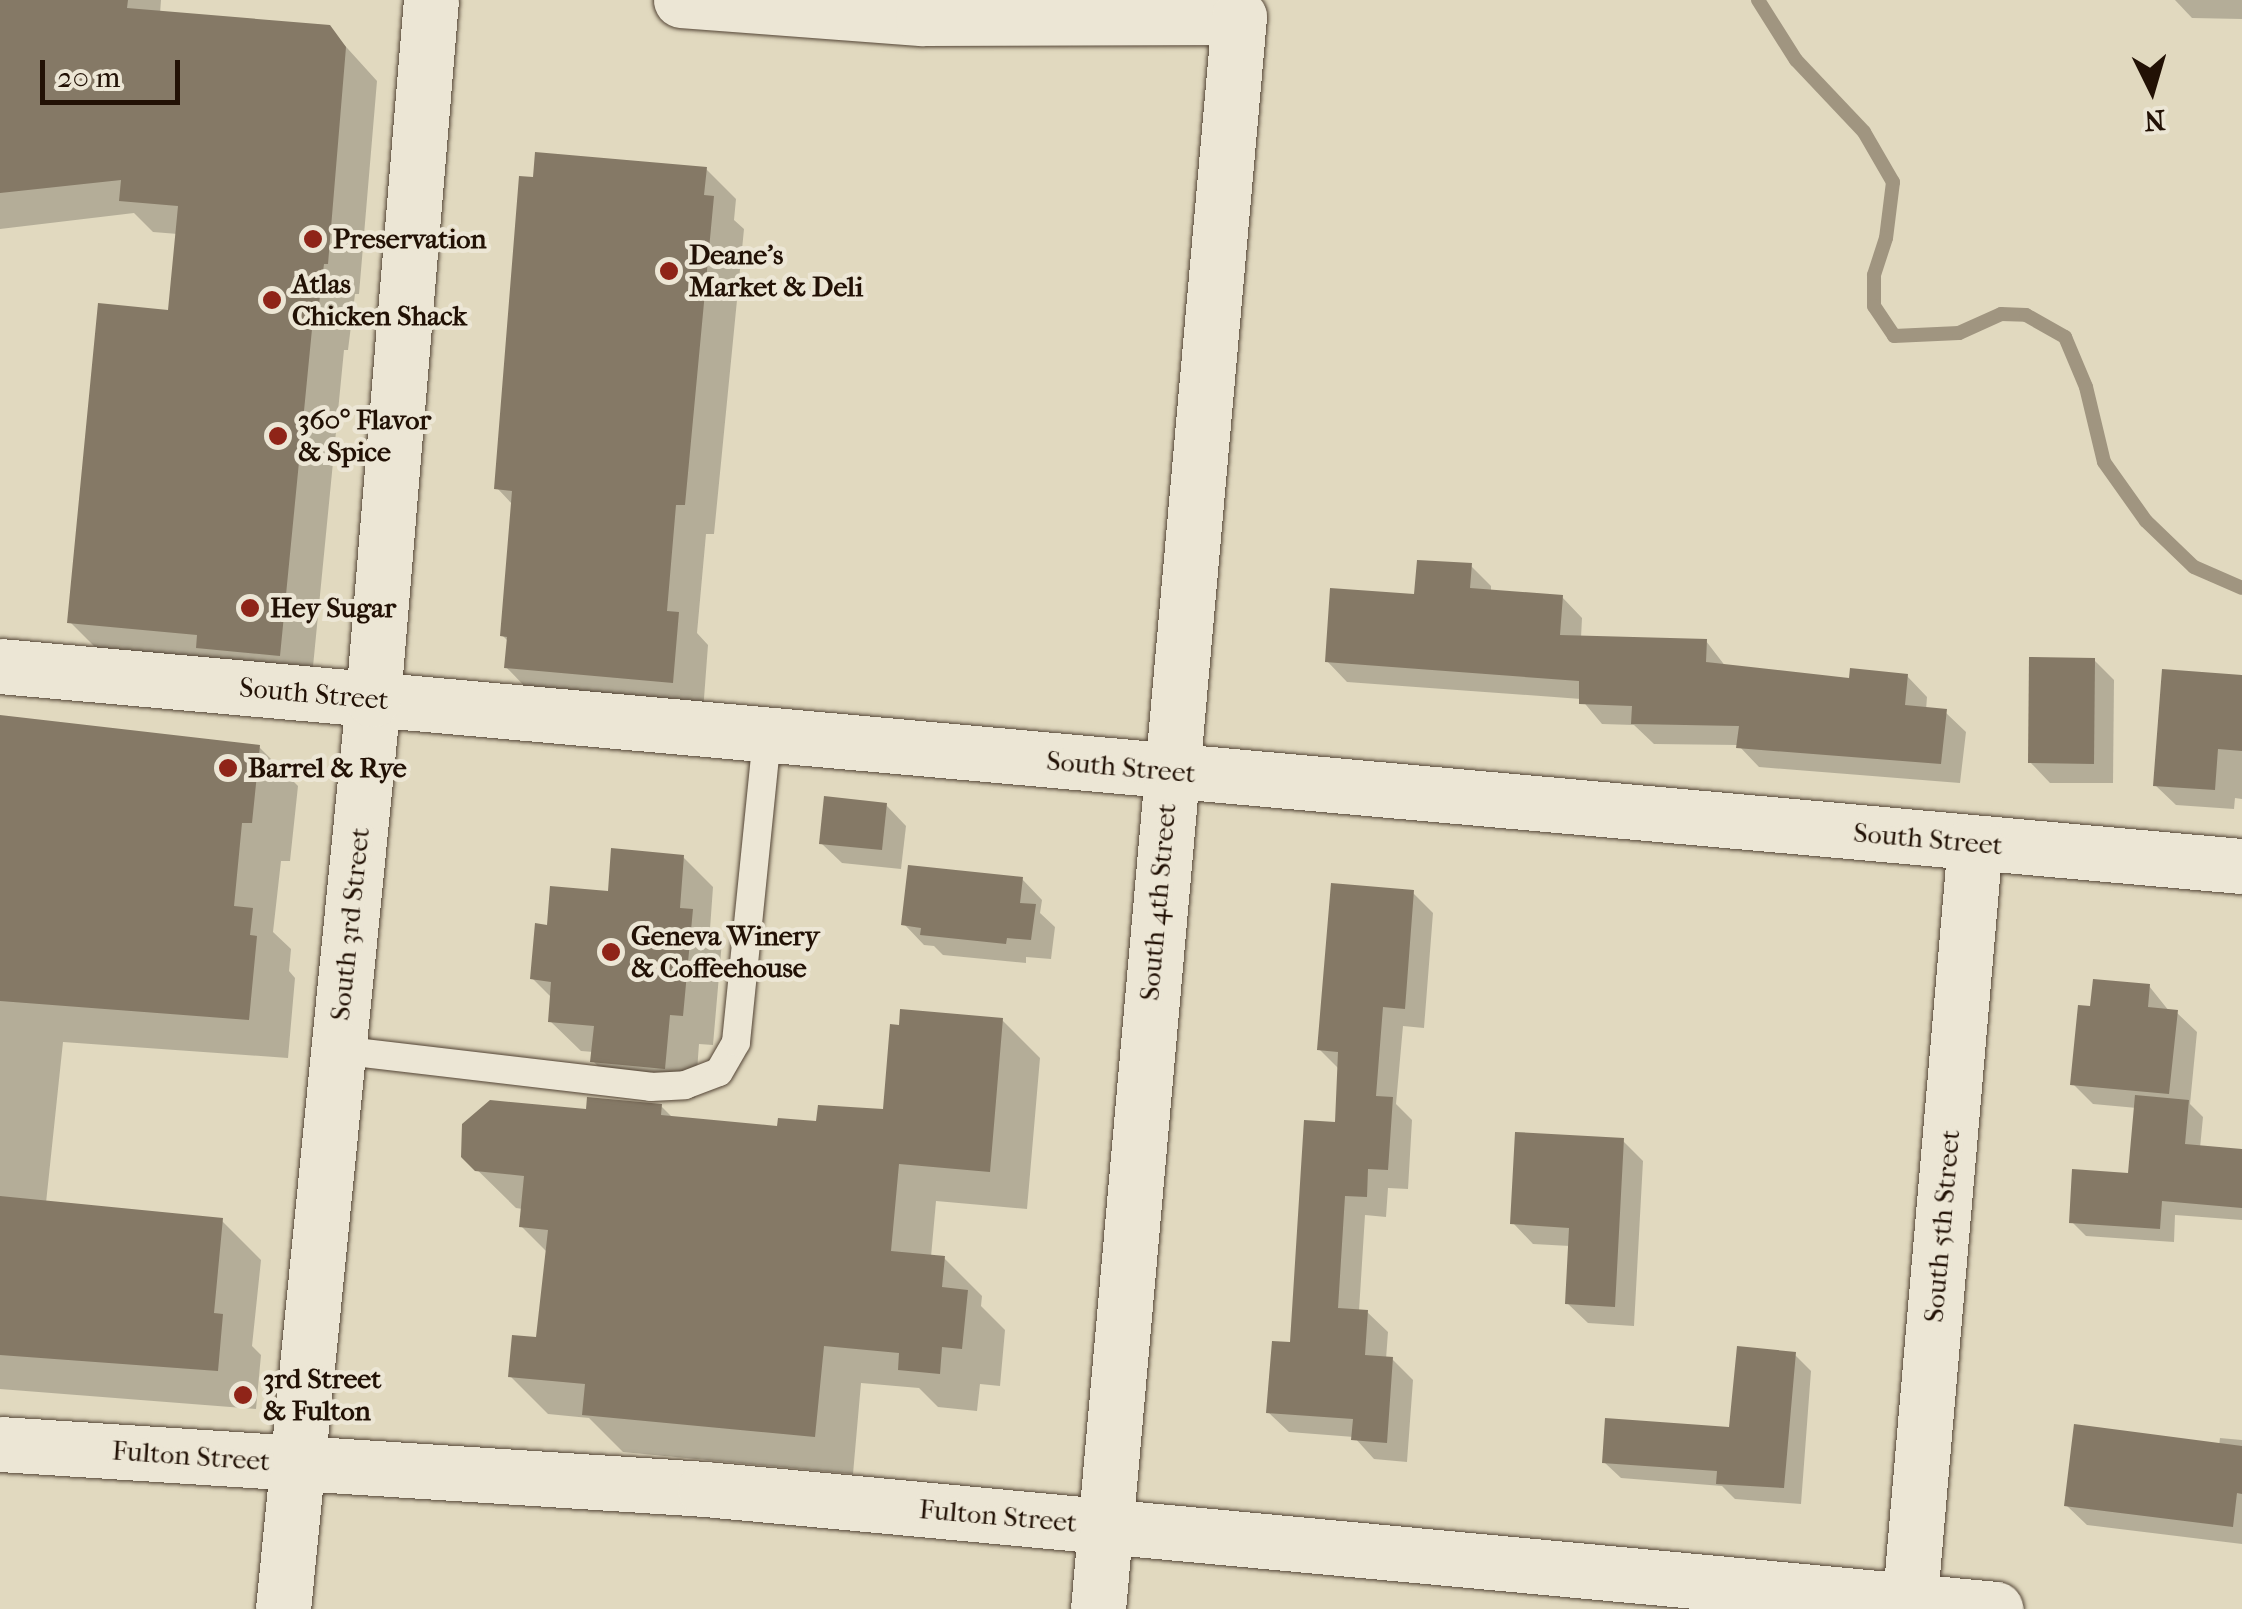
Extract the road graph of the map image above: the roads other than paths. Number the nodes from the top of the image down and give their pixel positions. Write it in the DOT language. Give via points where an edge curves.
graph roads {
  1 [pos="432,0"];
  2 [pos="681,0"];
  3 [pos="978,8"];
  4 [pos="1240,8"];
  5 [pos="0,666"];
  6 [pos="372,699"];
  7 [pos="767,736"];
  8 [pos="1169,771"];
  9 [pos="1975,843"];
  10 [pos="2242,866"];
  11 [pos="338,1050"];
  12 [pos="0,1444"];
  13 [pos="298,1463"];
  14 [pos="1105,1526"];
  15 [pos="1910,1605"];
  16 [pos="283,1609"];
  17 [pos="1098,1609"];
  18 [pos="1995,1609"];
  1 -- 6 [label="street, South 3rd Street"];
  2 -- 3 [label="street" via="923,18"];
  3 -- 4 [label="street"];
  4 -- 8 [label="street, South 4th Street"];
  5 -- 6 [label="street, South Street"];
  6 -- 7 [label="street, South Street"];
  6 -- 11 [label="street, South 3rd Street"];
  7 -- 8 [label="street, South Street"];
  7 -- 11 [label="lane" via="736,1042 719,1072 684,1085 651,1086"];
  8 -- 9 [label="street, South Street"];
  8 -- 14 [label="street, South 4th Street"];
  9 -- 10 [label="street, South Street"];
  9 -- 15 [label="street, South 5th Street"];
  11 -- 13 [label="street, South 3rd Street"];
  12 -- 13 [label="street, Fulton Street"];
  13 -- 14 [label="street, Fulton Street" via="705,1489"];
  13 -- 16 [label="street, South 3rd Street"];
  14 -- 15 [label="street, Fulton Street"];
  14 -- 17 [label="street, South 4th Street"];
  15 -- 18 [label="street, Fulton Street"];
}
